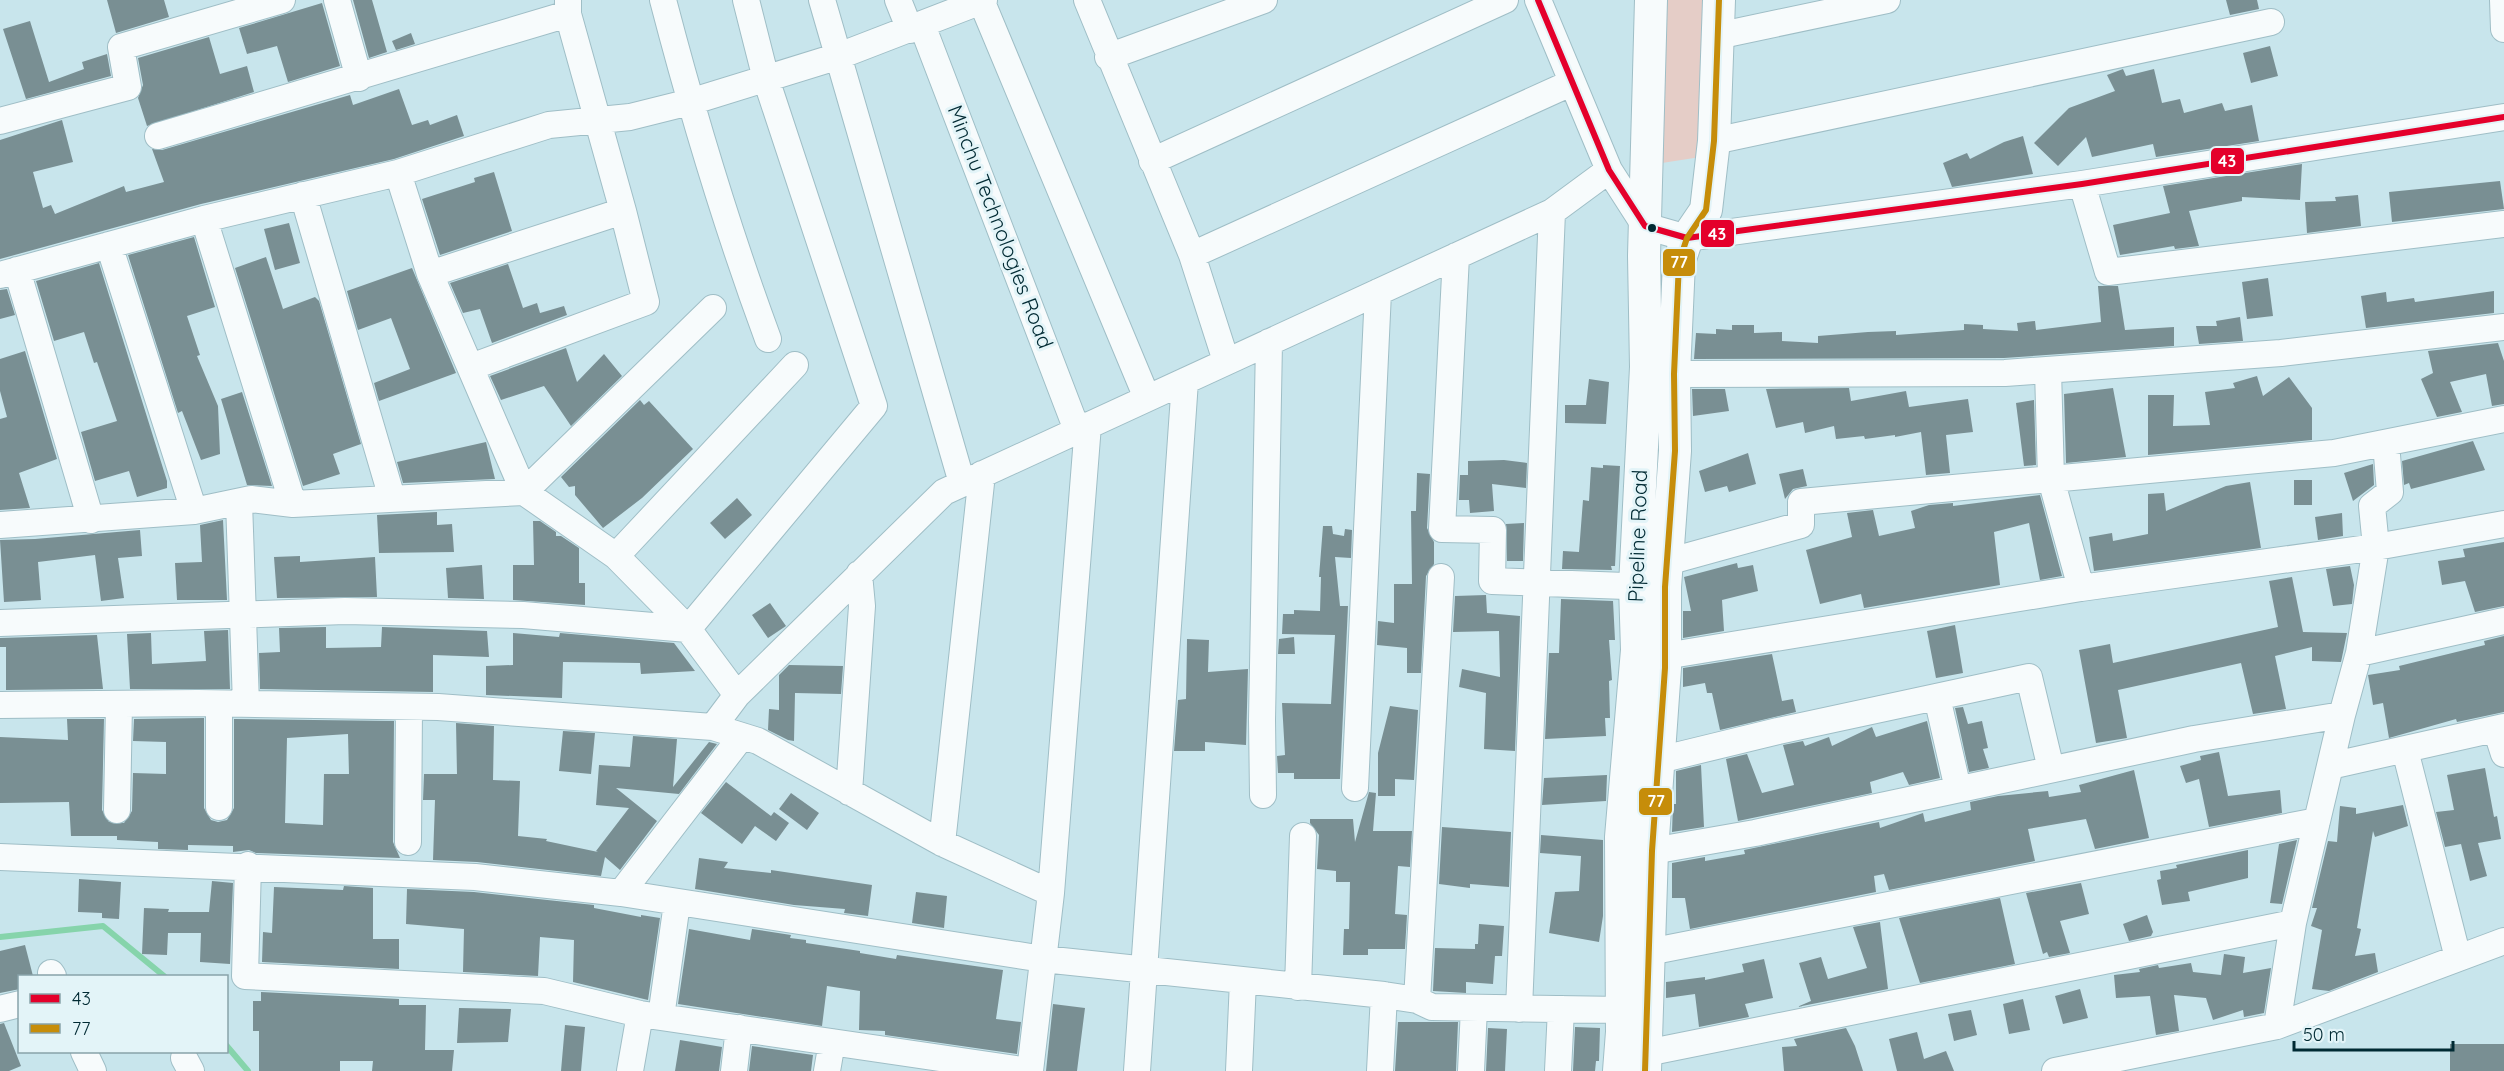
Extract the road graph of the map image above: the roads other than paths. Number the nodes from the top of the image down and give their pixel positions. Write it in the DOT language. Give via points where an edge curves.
graph roads {
  1 [pos="282,0"];
  2 [pos="336,0"];
  3 [pos="663,0"];
  4 [pos="746,0"];
  5 [pos="822,0"];
  6 [pos="898,0"];
  7 [pos="982,0"];
  8 [pos="1087,0"];
  9 [pos="1264,0"];
  10 [pos="1504,0"];
  11 [pos="1538,0"];
  12 [pos="1651,0"];
  13 [pos="1719,0"];
  14 [pos="1887,0"];
  15 [pos="2503,0"];
  16 [pos="568,7"];
  17 [pos="2504,10"];
  18 [pos="2271,22"];
  19 [pos="916,27"];
  20 [pos="2504,29"];
  21 [pos="1718,36"];
  22 [pos="839,56"];
  23 [pos="1108,57"];
  24 [pos="360,78"];
  25 [pos="766,79"];
  26 [pos="1571,83"];
  27 [pos="690,102"];
  28 [pos="2504,117"];
  29 [pos="0,121"];
  30 [pos="598,121"];
  31 [pos="158,136"];
  32 [pos="1714,141"];
  33 [pos="1152,161"];
  34 [pos="1609,170"];
  35 [pos="398,172"];
  36 [pos="2082,184"];
  37 [pos="303,195"];
  38 [pos="623,211"];
  39 [pos="1552,212"];
  40 [pos="204,219"];
  41 [pos="2504,224"];
  42 [pos="1645,226"];
  43 [pos="1687,238"];
  44 [pos="109,245"];
  45 [pos="1192,255"];
  46 [pos="1456,256"];
  47 [pos="8,273"];
  48 [pos="430,274"];
  49 [pos="1378,292"];
  50 [pos="712,308"];
  51 [pos="2504,327"];
  52 [pos="768,339"];
  53 [pos="1269,342"];
  54 [pos="1226,362"];
  55 [pos="795,365"];
  56 [pos="471,367"];
  57 [pos="2048,370"];
  58 [pos="1674,374"];
  59 [pos="1185,381"];
  60 [pos="1147,398"];
  61 [pos="2504,419"];
  62 [pos="1083,428"];
  63 [pos="2386,443"];
  64 [pos="972,478"];
  65 [pos="2052,479"];
  66 [pos="524,492"];
  67 [pos="392,498"];
  68 [pos="239,502"];
  69 [pos="293,504"];
  70 [pos="194,511"];
  71 [pos="91,520"];
  72 [pos="2504,524"];
  73 [pos="0,525"];
  74 [pos="2376,547"];
  75 [pos="616,556"];
  76 [pos="859,574"];
  77 [pos="1441,577"];
  78 [pos="1655,578"];
  79 [pos="1537,582"];
  80 [pos="2081,588"];
  81 [pos="245,614"];
  82 [pos="2504,621"];
  83 [pos="0,623"];
  84 [pos="688,629"];
  85 [pos="2359,653"];
  86 [pos="1665,656"];
  87 [pos="737,694"];
  88 [pos="1937,697"];
  89 [pos="119,704"];
  90 [pos="219,704"];
  91 [pos="246,704"];
  92 [pos="0,705"];
  93 [pos="409,707"];
  94 [pos="2342,715"];
  95 [pos="713,727"];
  96 [pos="2500,728"];
  97 [pos="742,736"];
  98 [pos="2405,750"];
  99 [pos="2504,754"];
  100 [pos="1659,760"];
  101 [pos="2330,766"];
  102 [pos="2051,769"];
  103 [pos="1355,788"];
  104 [pos="1958,789"];
  105 [pos="849,792"];
  106 [pos="1263,795"];
  107 [pos="219,807"];
  108 [pos="117,810"];
  109 [pos="2317,820"];
  110 [pos="1303,836"];
  111 [pos="408,842"];
  112 [pos="942,843"];
  113 [pos="1652,851"];
  114 [pos="0,857"];
  115 [pos="248,865"];
  116 [pos="621,893"];
  117 [pos="1051,893"];
  118 [pos="677,903"];
  119 [pos="2293,923"];
  120 [pos="2504,941"];
  121 [pos="1649,952"];
  122 [pos="2458,958"];
  123 [pos="1043,959"];
  124 [pos="1145,970"];
  125 [pos="1243,981"];
  126 [pos="1298,987"];
  127 [pos="1384,995"];
  128 [pos="1416,1000"];
  129 [pos="18,1004"];
  130 [pos="1474,1008"];
  131 [pos="0,1009"];
  132 [pos="1519,1009"];
  133 [pos="1560,1009"];
  134 [pos="1622,1010"];
  135 [pos="651,1016"];
  136 [pos="2277,1026"];
  137 [pos="739,1028"];
  138 [pos="832,1042"];
  139 [pos="84,1053"];
  140 [pos="905,1062"];
  141 [pos="1645,1062"];
  142 [pos="93,1071"];
  143 [pos="630,1071"];
  144 [pos="734,1071"];
  145 [pos="827,1071"];
  146 [pos="1029,1071"];
  147 [pos="1137,1071"];
  148 [pos="1239,1071"];
  149 [pos="1380,1071"];
  150 [pos="1471,1071"];
  151 [pos="1558,1071"];
  152 [pos="1619,1071"];
  153 [pos="2055,1071"];
  1 -- 29 [label="street" via="121,47 128,87"];
  2 -- 24 [label="street"];
  3 -- 27 [label="street"];
  4 -- 25 [label="street"];
  5 -- 22 [label="street"];
  6 -- 19 [label="street, Minchu Technologies Road"];
  7 -- 19 [label="street"];
  7 -- 60 [label="street"];
  8 -- 23 [label="street"];
  9 -- 23 [label="street"];
  10 -- 33 [label="street"];
  11 -- 26 [label="street"];
  12 -- 42 [label="main road, Pipeline Road"];
  13 -- 21 [label="main road, Pipeline Road"];
  14 -- 21 [label="street"];
  15 -- 17 [label="street"];
  16 -- 24 [label="street"];
  16 -- 30 [label="street"];
  17 -- 20 [label="street"];
  18 -- 32 [label="street"];
  19 -- 22 [label="street"];
  19 -- 62 [label="street, Minchu Technologies Road"];
  21 -- 32 [label="main road, Pipeline Road"];
  22 -- 25 [label="street"];
  22 -- 64 [label="street"];
  23 -- 33 [label="street"];
  24 -- 31 [label="street"];
  25 -- 27 [label="street"];
  25 -- 84 [label="street" via="874,406"];
  26 -- 34 [label="street"];
  26 -- 45 [label="street"];
  27 -- 30 [label="street"];
  27 -- 52 [label="street"];
  28 -- 36 [label="street"];
  30 -- 35 [label="street" via="549,125"];
  30 -- 38 [label="street"];
  32 -- 43 [label="main road, Pipeline Road" via="1706,210"];
  33 -- 45 [label="street"];
  34 -- 39 [label="street"];
  34 -- 42 [label="street"];
  35 -- 37 [label="street"];
  35 -- 48 [label="street"];
  36 -- 41 [label="street" via="2108,272"];
  36 -- 43 [label="street"];
  37 -- 40 [label="street"];
  37 -- 67 [label="street"];
  38 -- 48 [label="street"];
  38 -- 56 [label="street" via="646,302"];
  39 -- 46 [label="street"];
  39 -- 79 [label="street"];
  40 -- 44 [label="street"];
  40 -- 69 [label="street"];
  42 -- 43 [label="street"];
  42 -- 78 [label="main road, Pipeline Road" via="1646,368"];
  43 -- 58 [label="main road, Pipeline Road" via="1679,262"];
  44 -- 47 [label="street"];
  44 -- 70 [label="street"];
  45 -- 54 [label="street"];
  46 -- 49 [label="street"];
  46 -- 79 [label="street" via="1442,529 1493,530 1492,581"];
  47 -- 71 [label="street"];
  48 -- 56 [label="street"];
  49 -- 53 [label="street"];
  49 -- 103 [label="street"];
  50 -- 66 [label="street"];
  51 -- 57 [label="street" via="2281,353"];
  53 -- 54 [label="street"];
  53 -- 106 [label="street"];
  54 -- 59 [label="street"];
  55 -- 75 [label="street"];
  56 -- 66 [label="street"];
  57 -- 58 [label="street" via="2005,374"];
  57 -- 65 [label="street"];
  58 -- 78 [label="main road, Pipeline Road" via="1675,451"];
  59 -- 60 [label="street"];
  59 -- 124 [label="street"];
  60 -- 62 [label="street"];
  61 -- 63 [label="street"];
  62 -- 64 [label="street"];
  62 -- 117 [label="street"];
  63 -- 65 [label="street" via="2334,453"];
  63 -- 74 [label="street" via="2390,492 2372,506"];
  64 -- 76 [label="street" via="944,492"];
  64 -- 112 [label="street"];
  65 -- 78 [label="street" via="1801,502 1801,525"];
  65 -- 80 [label="street"];
  66 -- 67 [label="street"];
  66 -- 75 [label="street"];
  67 -- 69 [label="street"];
  68 -- 69 [label="street"];
  68 -- 70 [label="street"];
  68 -- 81 [label="street"];
  70 -- 71 [label="street"];
  71 -- 73 [label="street"];
  72 -- 74 [label="street"];
  74 -- 80 [label="street"];
  74 -- 85 [label="street"];
  75 -- 84 [label="street"];
  76 -- 87 [label="street"];
  76 -- 105 [label="street" via="862,606"];
  77 -- 128 [label="street"];
  78 -- 79 [label="street"];
  78 -- 86 [label="main road, Pipeline Road"];
  78 -- 134 [label="main road, Pipeline Road" via="1636,650 1621,837"];
  79 -- 132 [label="street"];
  80 -- 86 [label="street"];
  81 -- 83 [label="street"];
  81 -- 84 [label="street" via="345,611 523,615"];
  81 -- 91 [label="street"];
  82 -- 85 [label="street"];
  84 -- 87 [label="street"];
  85 -- 94 [label="street"];
  86 -- 100 [label="main road, Pipeline Road"];
  87 -- 95 [label="street"];
  88 -- 100 [label="street"];
  88 -- 102 [label="street" via="2029,677"];
  88 -- 104 [label="street"];
  89 -- 90 [label="street"];
  89 -- 92 [label="street"];
  89 -- 108 [label="street"];
  90 -- 91 [label="street"];
  90 -- 107 [label="street"];
  91 -- 93 [label="street"];
  93 -- 95 [label="street"];
  93 -- 111 [label="street"];
  94 -- 101 [label="street"];
  94 -- 102 [label="street" via="2194,739"];
  95 -- 97 [label="street"];
  96 -- 98 [label="street"];
  96 -- 99 [label="street"];
  97 -- 105 [label="street"];
  97 -- 116 [label="street"];
  98 -- 101 [label="street"];
  98 -- 122 [label="street"];
  100 -- 113 [label="main road, Pipeline Road"];
  101 -- 109 [label="street"];
  102 -- 104 [label="street"];
  104 -- 113 [label="street"];
  105 -- 112 [label="street"];
  109 -- 119 [label="street"];
  109 -- 121 [label="street"];
  110 -- 126 [label="street"];
  112 -- 117 [label="street"];
  113 -- 121 [label="main road, Pipeline Road"];
  114 -- 115 [label="street"];
  115 -- 116 [label="street" via="475,877"];
  115 -- 135 [label="street" via="245,976 544,991"];
  116 -- 118 [label="street"];
  117 -- 123 [label="street"];
  118 -- 123 [label="street"];
  118 -- 135 [label="street"];
  119 -- 136 [label="street"];
  119 -- 141 [label="street"];
  120 -- 122 [label="street"];
  121 -- 141 [label="main road, Pipeline Road"];
  122 -- 136 [label="street"];
  123 -- 124 [label="street"];
  123 -- 146 [label="street"];
  124 -- 125 [label="street"];
  124 -- 147 [label="street"];
  125 -- 126 [label="street"];
  125 -- 148 [label="street"];
  126 -- 127 [label="street"];
  127 -- 128 [label="street"];
  127 -- 149 [label="street"];
  128 -- 130 [label="street" via="1432,1007"];
  129 -- 131 [label="street"];
  130 -- 132 [label="street"];
  130 -- 150 [label="street"];
  132 -- 133 [label="street"];
  133 -- 134 [label="street"];
  133 -- 151 [label="street"];
  134 -- 152 [label="main road, Pipeline Road"];
  135 -- 137 [label="street"];
  135 -- 143 [label="street"];
  136 -- 153 [label="street"];
  137 -- 138 [label="street"];
  137 -- 144 [label="street"];
  138 -- 140 [label="street"];
  138 -- 145 [label="street"];
  139 -- 142 [label="street"];
  140 -- 146 [label="street"];
}
